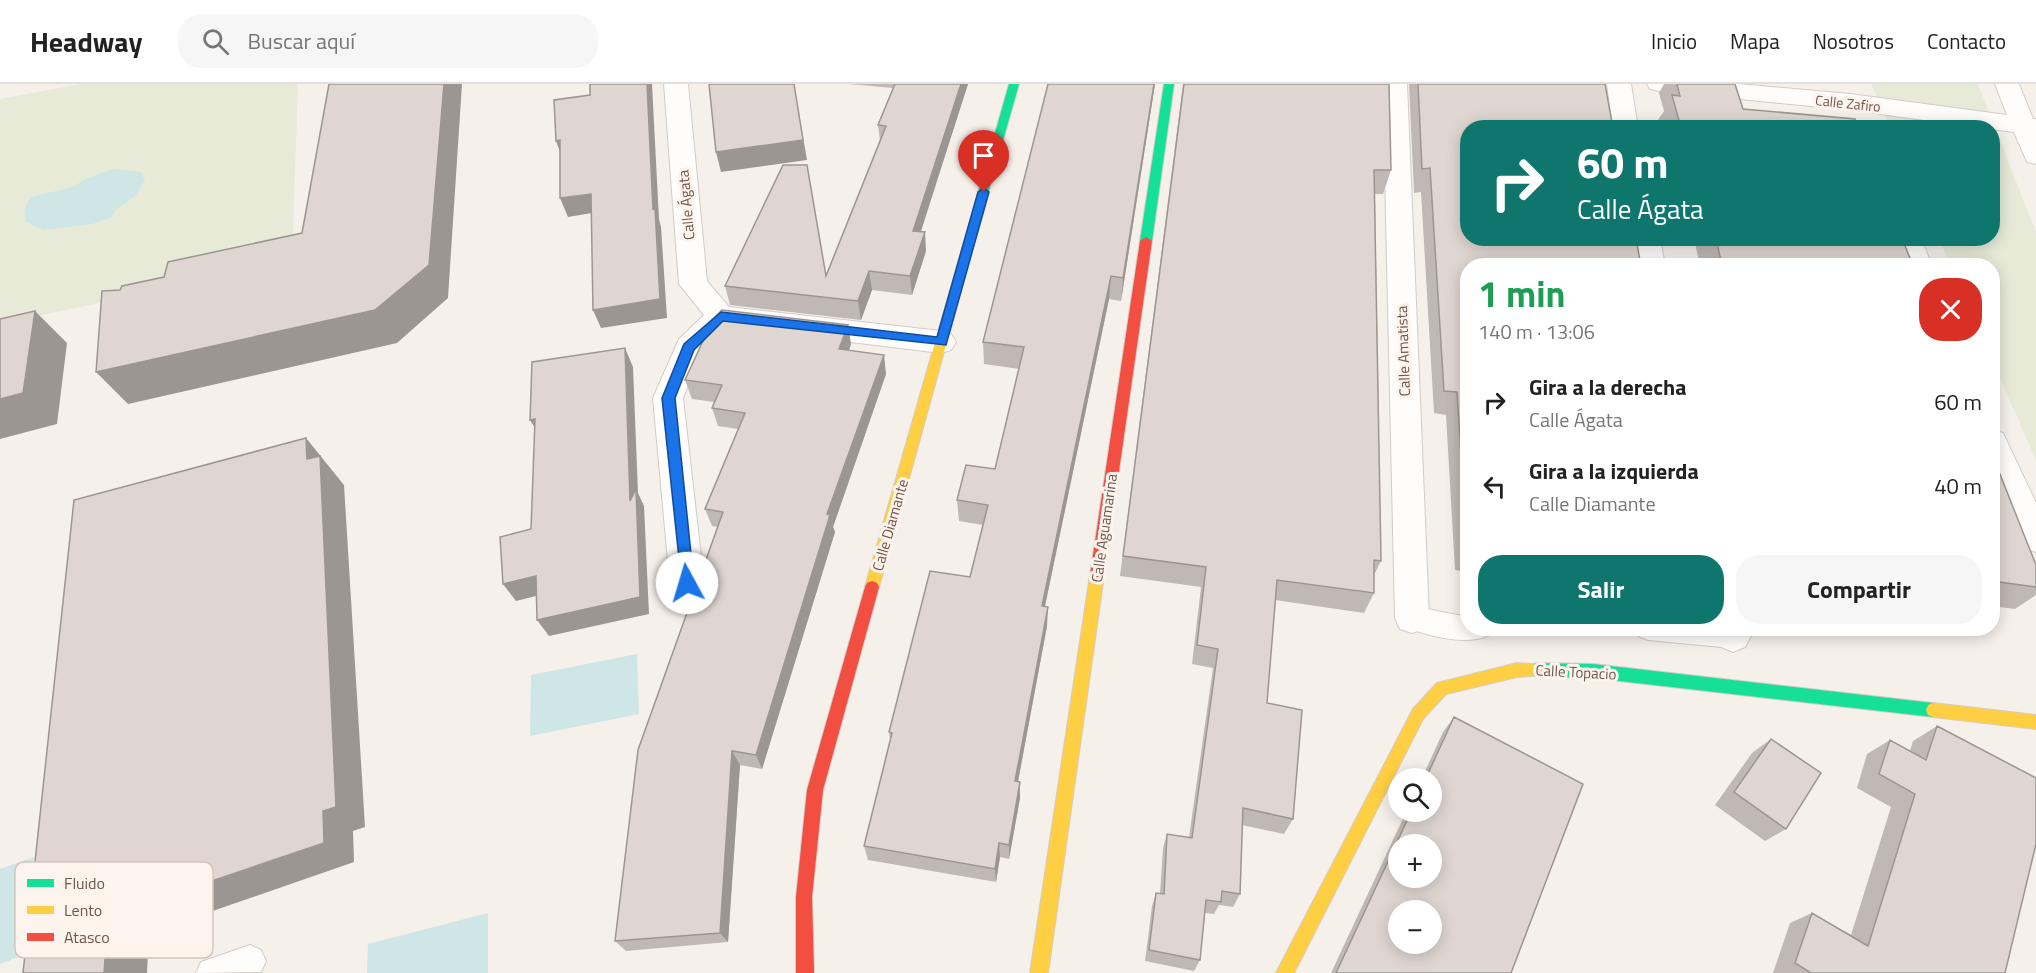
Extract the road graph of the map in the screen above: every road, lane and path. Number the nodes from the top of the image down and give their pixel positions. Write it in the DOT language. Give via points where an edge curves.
graph roads {
  1 [pos="676,84"];
  2 [pos="1014,84"];
  3 [pos="1169,84"];
  4 [pos="1395,84"];
  5 [pos="1619,84"];
  6 [pos="1659,84"];
  7 [pos="2007,84"];
  8 [pos="1847,93"];
  9 [pos="1625,120"];
  10 [pos="1858,120"];
  11 [pos="1997,120"];
  12 [pos="2000,121"];
  13 [pos="2030,126"];
  14 [pos="2036,156"];
  15 [pos="721,316"];
  16 [pos="941,342"];
  17 [pos="2000,459"];
  18 [pos="2036,538"];
  19 [pos="687,583"];
  20 [pos="1412,618"];
  21 [pos="1460,628"];
  22 [pos="2036,722"];
  23 [pos="250,960"];
  24 [pos="212,973"];
  25 [pos="805,973"];
  26 [pos="1039,973"];
  27 [pos="1285,973"];
  1 -- 15 [label="street, Calle Ágata" via="693,284"];
  2 -- 16 [label="street, Calle Diamante"];
  3 -- 26 [label="street, Calle Aguamarina"];
  4 -- 20 [label="street, Calle Amatista"];
  5 -- 9 [label="street"];
  6 -- 8 [label="street, Calle Zafiro"];
  7 -- 13 [label="street"];
  8 -- 10 [label="street"];
  8 -- 11 [label="street, Calle Zafiro"];
  12 -- 13 [label="street, Calle Zafiro"];
  13 -- 14 [label="street"];
  15 -- 16 [label="street"];
  15 -- 19 [label="street" via="689,347 668,398"];
  16 -- 25 [label="street, Calle Diamante" via="815,790 804,897"];
  17 -- 18 [label="street"];
  20 -- 21 [label="lane"];
  22 -- 27 [label="street, Calle Topacio" via="1593,671 1516,670 1442,688 1418,714"];
  23 -- 24 [label="lane"];
}
